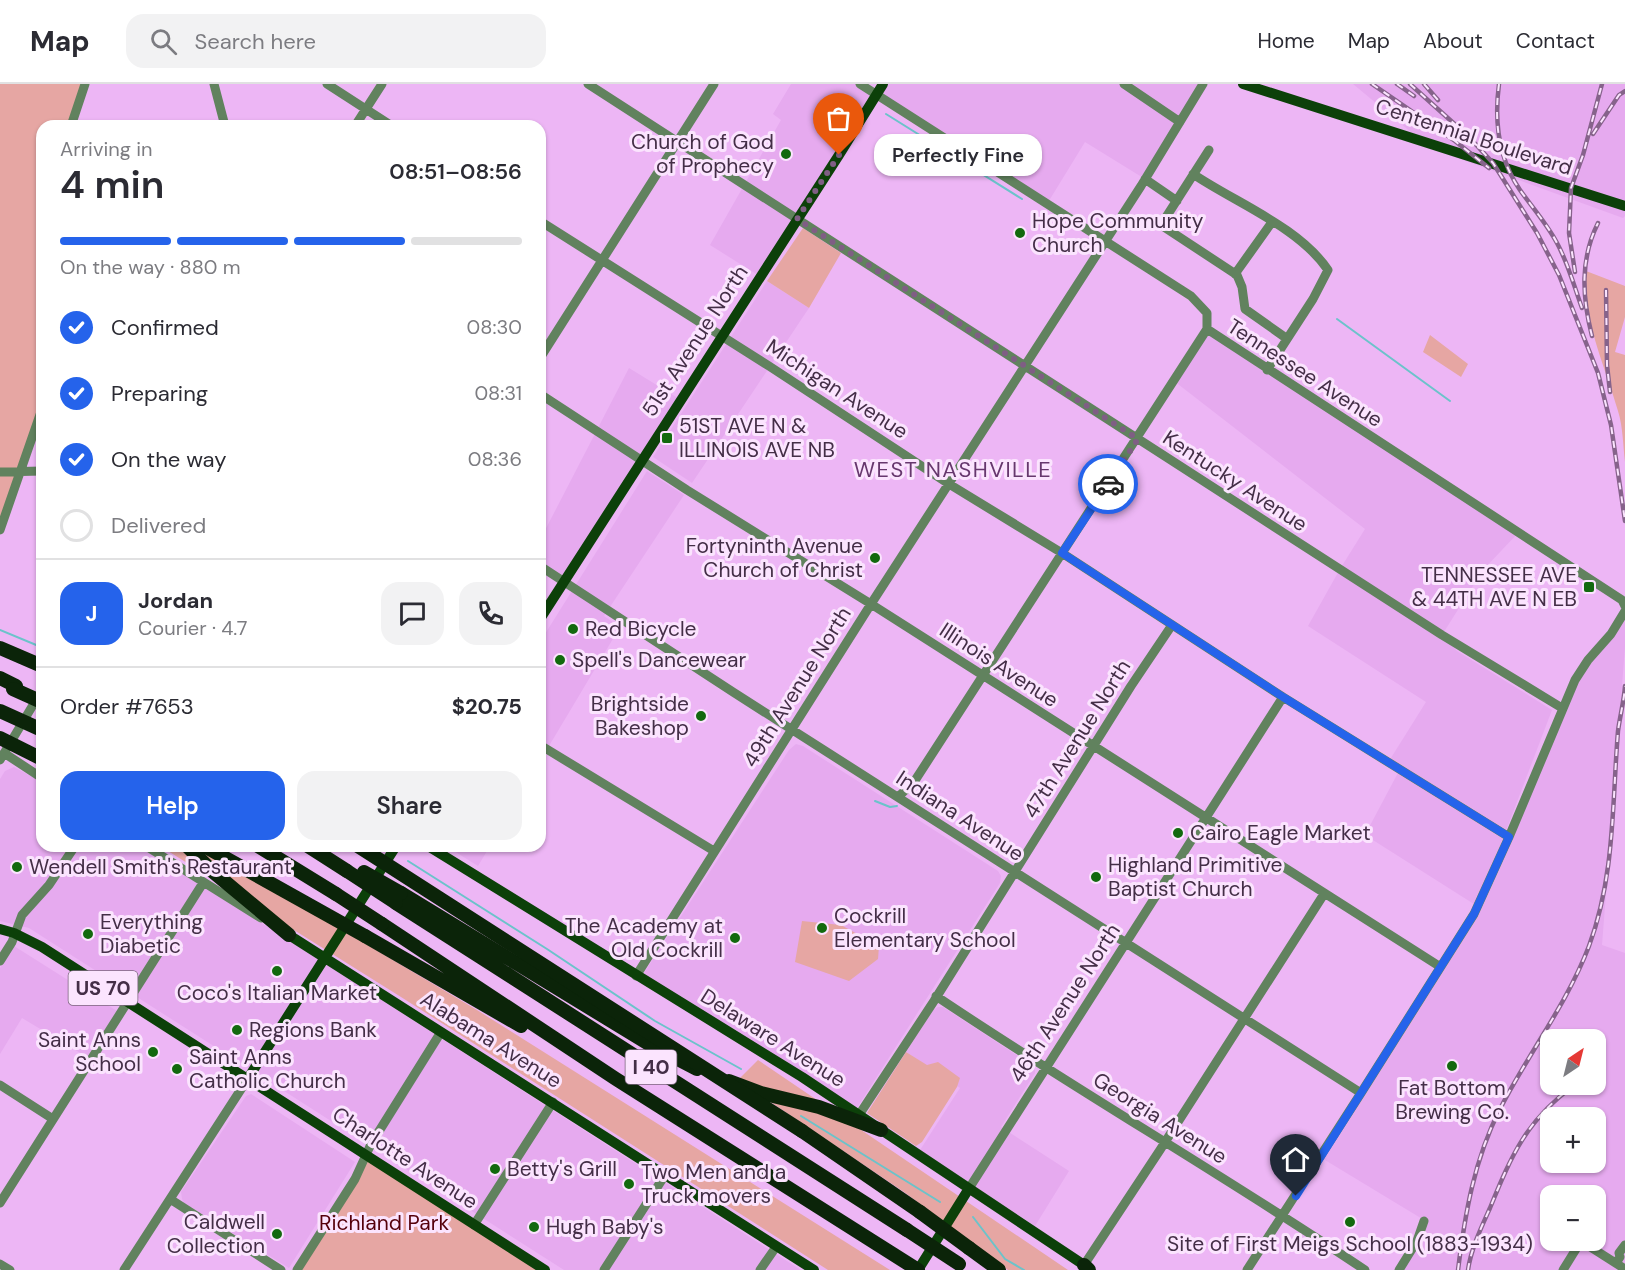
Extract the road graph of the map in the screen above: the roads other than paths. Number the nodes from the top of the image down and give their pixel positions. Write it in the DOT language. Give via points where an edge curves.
graph roads {
  1 [pos="84,84"];
  2 [pos="214,84"];
  3 [pos="327,84"];
  4 [pos="382,84"];
  5 [pos="588,84"];
  6 [pos="714,84"];
  7 [pos="860,84"];
  8 [pos="883,84"];
  9 [pos="1124,84"];
  10 [pos="1203,84"];
  11 [pos="1243,84"];
  12 [pos="876,94"];
  13 [pos="367,110"];
  14 [pos="73,120"];
  15 [pos="223,120"];
  16 [pos="360,120"];
  17 [pos="383,120"];
  18 [pos="1180,122"];
  19 [pos="678,142"];
  20 [pos="1209,150"];
  21 [pos="1193,174"];
  22 [pos="1145,179"];
  23 [pos="1177,201"];
  24 [pos="1625,206"];
  25 [pos="797,219"];
  26 [pos="1272,222"];
  27 [pos="546,225"];
  28 [pos="1104,241"];
  29 [pos="602,261"];
  30 [pos="1235,274"];
  31 [pos="1207,329"];
  32 [pos="723,336"];
  33 [pos="1286,338"];
  34 [pos="546,349"];
  35 [pos="1025,366"];
  36 [pos="1267,370"];
  37 [pos="546,398"];
  38 [pos="36,427"];
  39 [pos="1138,439"];
  40 [pos="642,459"];
  41 [pos="21,471"];
  42 [pos="36,471"];
  43 [pos="0,472"];
  44 [pos="949,484"];
  45 [pos="0,530"];
  46 [pos="1062,553"];
  47 [pos="546,570"];
  48 [pos="564,581"];
  49 [pos="870,604"];
  50 [pos="1625,606"];
  51 [pos="546,610"];
  52 [pos="1625,611"];
  53 [pos="1172,625"];
  54 [pos="0,648"];
  55 [pos="36,663"];
  56 [pos="983,676"];
  57 [pos="0,678"];
  58 [pos="10,686"];
  59 [pos="1283,697"];
  60 [pos="36,698"];
  61 [pos="36,700"];
  62 [pos="1562,708"];
  63 [pos="0,711"];
  64 [pos="36,727"];
  65 [pos="793,729"];
  66 [pos="0,738"];
  67 [pos="1093,746"];
  68 [pos="546,749"];
  69 [pos="2,756"];
  70 [pos="36,756"];
  71 [pos="36,774"];
  72 [pos="898,797"];
  73 [pos="1206,818"];
  74 [pos="1509,837"];
  75 [pos="714,851"];
  76 [pos="71,852"];
  77 [pos="155,852"];
  78 [pos="193,852"];
  79 [pos="215,852"];
  80 [pos="268,852"];
  81 [pos="319,852"];
  82 [pos="324,852"];
  83 [pos="367,852"];
  84 [pos="392,852"];
  85 [pos="438,852"];
  86 [pos="349,868"];
  87 [pos="1014,871"];
  88 [pos="203,883"];
  89 [pos="1324,894"];
  90 [pos="398,898"];
  91 [pos="0,929"];
  92 [pos="14,933"];
  93 [pos="289,935"];
  94 [pos="1126,943"];
  95 [pos="324,956"];
  96 [pos="0,961"];
  97 [pos="1439,966"];
  98 [pos="636,976"];
  99 [pos="936,996"];
  100 [pos="127,1003"];
  101 [pos="1245,1018"];
  102 [pos="441,1032"];
  103 [pos="1046,1068"];
  104 [pos="616,1079"];
  105 [pos="247,1080"];
  106 [pos="0,1085"];
  107 [pos="1361,1093"];
  108 [pos="554,1102"];
  109 [pos="859,1115"];
  110 [pos="53,1119"];
  111 [pos="880,1130"];
  112 [pos="1166,1142"];
  113 [pos="367,1156"];
  114 [pos="665,1175"];
  115 [pos="968,1190"];
  116 [pos="170,1199"];
  117 [pos="0,1203"];
  118 [pos="1283,1215"];
  119 [pos="1424,1221"];
  120 [pos="474,1225"];
  121 [pos="1625,1245"];
  122 [pos="776,1247"];
  123 [pos="1575,1251"];
  124 [pos="1603,1251"];
  125 [pos="1620,1259"];
  126 [pos="0,1264"];
  127 [pos="964,1267"];
  128 [pos="1088,1268"];
  129 [pos="1625,1269"];
  130 [pos="10,1270"];
  131 [pos="124,1270"];
  132 [pos="281,1270"];
  133 [pos="297,1270"];
  134 [pos="545,1270"];
  135 [pos="604,1270"];
  136 [pos="760,1270"];
  137 [pos="814,1270"];
  138 [pos="918,1270"];
  139 [pos="999,1270"];
  140 [pos="1247,1270"];
  141 [pos="1365,1270"];
  142 [pos="1399,1270"];
  143 [pos="1563,1270"];
  1 -- 14 [label="street"];
  2 -- 15 [label="street"];
  3 -- 13 [label="street"];
  4 -- 13 [label="street"];
  5 -- 19 [label="street, Kentucky Avenue"];
  6 -- 19 [label="street"];
  7 -- 12 [label="street, Tennessee Avenue"];
  8 -- 12 [label="main road, 51st Avenue North"];
  9 -- 18 [label="street"];
  10 -- 18 [label="street, 49th Avenue North"];
  11 -- 24 [label="main road, Centennial Boulevard"];
  12 -- 25 [label="main road, 51st Avenue North"];
  12 -- 28 [label="street, Tennessee Avenue"];
  13 -- 16 [label="street"];
  13 -- 17 [label="street"];
  18 -- 22 [label="street, 49th Avenue North"];
  19 -- 25 [label="street, Kentucky Avenue"];
  19 -- 29 [label="street"];
  20 -- 21 [label="street"];
  21 -- 23 [label="street"];
  21 -- 26 [label="street"];
  22 -- 23 [label="street"];
  22 -- 28 [label="street, 49th Avenue North"];
  23 -- 30 [label="street" via="1161,225"];
  25 -- 32 [label="main road, 51st Avenue North"];
  25 -- 35 [label="street, Kentucky Avenue"];
  26 -- 30 [label="street"];
  26 -- 33 [label="street" via="1318,256 1328,270"];
  27 -- 29 [label="street, Michigan Avenue"];
  28 -- 31 [label="street, Tennessee Avenue" via="1191,296 1207,313"];
  28 -- 35 [label="street, 49th Avenue North"];
  29 -- 32 [label="street, Michigan Avenue"];
  29 -- 34 [label="street"];
  30 -- 33 [label="street" via="1242,287 1245,309"];
  31 -- 36 [label="street, Tennessee Avenue"];
  31 -- 39 [label="street"];
  32 -- 40 [label="main road, 51st Avenue North"];
  32 -- 44 [label="street, Michigan Avenue"];
  33 -- 36 [label="street"];
  35 -- 39 [label="street, Kentucky Avenue"];
  35 -- 44 [label="street, 49th Avenue North"];
  36 -- 50 [label="street, Tennessee Avenue" via="1520,532 1622,600"];
  37 -- 40 [label="street, Illinois Avenue"];
  38 -- 41 [label="street"];
  39 -- 46 [label="street"];
  39 -- 62 [label="street, Kentucky Avenue" via="1433,630"];
  40 -- 48 [label="main road, 51st Avenue North"];
  40 -- 49 [label="street, Illinois Avenue"];
  41 -- 42 [label="street"];
  41 -- 43 [label="street"];
  41 -- 45 [label="street"];
  44 -- 46 [label="street, Michigan Avenue"];
  44 -- 49 [label="street, 49th Avenue North"];
  46 -- 53 [label="street, Michigan Avenue"];
  46 -- 56 [label="street"];
  47 -- 48 [label="street, Indiana Avenue"];
  48 -- 51 [label="main road, 51st Avenue North"];
  48 -- 65 [label="street, Indiana Avenue"];
  49 -- 56 [label="street, Illinois Avenue"];
  49 -- 65 [label="street, 49th Avenue North"];
  52 -- 62 [label="street" via="1575,680"];
  53 -- 59 [label="street, Michigan Avenue"];
  53 -- 67 [label="street, 47th Avenue North"];
  54 -- 55 [label="highway"];
  56 -- 67 [label="street, Illinois Avenue"];
  56 -- 72 [label="street" via="914,782"];
  57 -- 58 [label="highway"];
  58 -- 60 [label="highway, bridge"];
  59 -- 73 [label="street, 46th Avenue North"];
  59 -- 74 [label="street, Michigan Avenue"];
  61 -- 69 [label="street"];
  62 -- 74 [label="street"];
  63 -- 64 [label="highway, bridge"];
  65 -- 72 [label="street, Indiana Avenue"];
  65 -- 75 [label="street, 49th Avenue North"];
  66 -- 70 [label="highway, bridge"];
  67 -- 73 [label="street, Illinois Avenue"];
  67 -- 87 [label="street, 47th Avenue North"];
  68 -- 75 [label="street"];
  69 -- 71 [label="street"];
  72 -- 87 [label="street, Indiana Avenue"];
  73 -- 89 [label="street, Illinois Avenue"];
  73 -- 94 [label="street, 46th Avenue North"];
  74 -- 97 [label="street" via="1474,914"];
  75 -- 98 [label="street, 49th Avenue North"];
  76 -- 92 [label="street" via="49,885 24,912"];
  77 -- 88 [label="street, Alabama Avenue"];
  78 -- 93 [label="highway"];
  79 -- 104 [label="highway, bridge"];
  80 -- 104 [label="highway, I 40, bridge"];
  81 -- 86 [label="highway, I 40"];
  82 -- 86 [label="highway"];
  83 -- 139 [label="highway, bridge" via="802,1131"];
  84 -- 95 [label="main road"];
  85 -- 98 [label="main road, Delaware Avenue"];
  86 -- 90 [label="highway, I 40, bridge"];
  87 -- 94 [label="street, Indiana Avenue"];
  87 -- 99 [label="street, 47th Avenue North"];
  88 -- 93 [label="street, Alabama Avenue"];
  88 -- 100 [label="street"];
  89 -- 97 [label="street, Illinois Avenue"];
  89 -- 101 [label="street"];
  90 -- 111 [label="highway" via="691,1067"];
  90 -- 127 [label="highway, I 40, bridge"];
  91 -- 92 [label="main road, Charlotte Avenue / US 70"];
  92 -- 96 [label="street"];
  92 -- 100 [label="main road, Charlotte Avenue / US 70"];
  93 -- 95 [label="main road, Alabama Avenue"];
  94 -- 101 [label="street, Indiana Avenue"];
  94 -- 103 [label="street, 46th Avenue North"];
  95 -- 102 [label="main road, Alabama Avenue"];
  95 -- 105 [label="main road"];
  97 -- 107 [label="street"];
  98 -- 109 [label="main road, Delaware Avenue"];
  99 -- 103 [label="street, Georgia Avenue"];
  99 -- 109 [label="street, 47th Avenue North"];
  100 -- 105 [label="main road, Charlotte Avenue / US 70"];
  100 -- 110 [label="street"];
  101 -- 107 [label="street, Indiana Avenue"];
  101 -- 112 [label="street"];
  102 -- 108 [label="main road, Alabama Avenue"];
  102 -- 113 [label="street"];
  103 -- 112 [label="street, Georgia Avenue"];
  103 -- 115 [label="street, 46th Avenue North"];
  104 -- 138 [label="highway, I 40"];
  105 -- 113 [label="main road, Charlotte Avenue / US 70"];
  105 -- 116 [label="street"];
  106 -- 110 [label="street"];
  107 -- 118 [label="street"];
  108 -- 114 [label="main road, Alabama Avenue"];
  108 -- 120 [label="street"];
  109 -- 111 [label="main road, Delaware Avenue"];
  110 -- 117 [label="street"];
  111 -- 115 [label="main road, Delaware Avenue"];
  112 -- 118 [label="street, Georgia Avenue"];
  112 -- 128 [label="street"];
  113 -- 120 [label="main road, Charlotte Avenue / US 70"];
  113 -- 133 [label="street"];
  114 -- 122 [label="main road, Alabama Avenue"];
  114 -- 135 [label="street"];
  115 -- 128 [label="main road, Delaware Avenue"];
  115 -- 138 [label="main road, 46th Avenue North"];
  116 -- 131 [label="street"];
  116 -- 132 [label="street"];
  118 -- 140 [label="street"];
  118 -- 141 [label="street, Georgia Avenue"];
  119 -- 142 [label="street"];
  120 -- 134 [label="main road, Charlotte Avenue / US 70"];
  121 -- 125 [label="street"];
  122 -- 136 [label="street"];
  122 -- 137 [label="main road, Alabama Avenue"];
  123 -- 143 [label="street"];
  124 -- 125 [label="street"];
  125 -- 129 [label="street"];
  126 -- 130 [label="street"];
}
